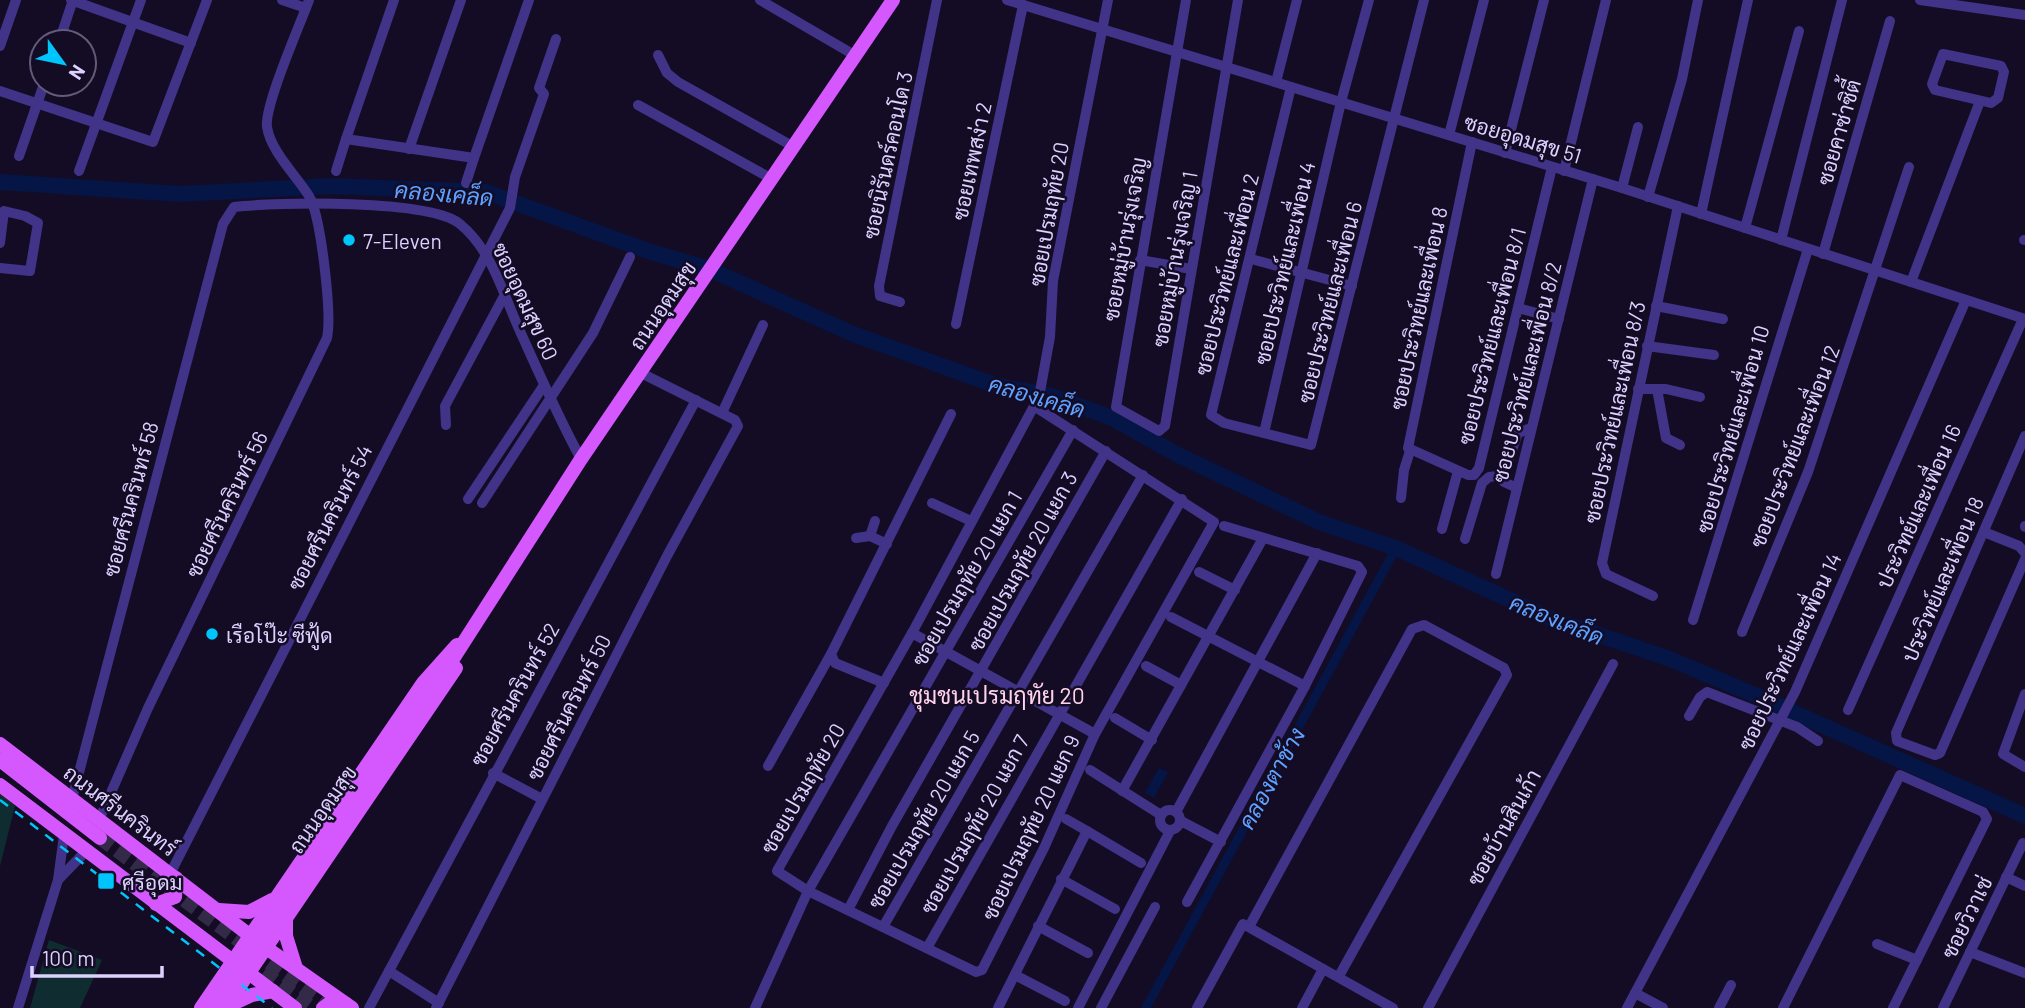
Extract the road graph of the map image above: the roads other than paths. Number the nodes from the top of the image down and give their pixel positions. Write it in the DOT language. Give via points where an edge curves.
graph roads {
  1 [pos="16,0"];
  2 [pos="72,0"];
  3 [pos="141,0"];
  4 [pos="207,0"];
  5 [pos="282,0"];
  6 [pos="394,0"];
  7 [pos="461,0"];
  8 [pos="529,0"];
  9 [pos="760,0"];
  10 [pos="893,0"];
  11 [pos="937,0"];
  12 [pos="1007,0"];
  13 [pos="1108,0"];
  14 [pos="1186,0"];
  15 [pos="1238,0"];
  16 [pos="1297,0"];
  17 [pos="1369,0"];
  18 [pos="1424,0"];
  19 [pos="1484,0"];
  20 [pos="1544,0"];
  21 [pos="1606,0"];
  22 [pos="1698,0"];
  23 [pos="1748,0"];
  24 [pos="1842,0"];
  25 [pos="1920,0"];
  26 [pos="307,4"];
  27 [pos="1023,5"];
  28 [pos="2025,15"];
  29 [pos="1890,21"];
  30 [pos="132,23"];
  31 [pos="63,28"];
  32 [pos="1102,29"];
  33 [pos="1799,31"];
  34 [pos="556,39"];
  35 [pos="191,43"];
  36 [pos="0,46"];
  37 [pos="1177,52"];
  38 [pos="658,55"];
  39 [pos="856,56"];
  40 [pos="1227,67"];
  41 [pos="1276,82"];
  42 [pos="1291,87"];
  43 [pos="0,91"];
  44 [pos="39,98"];
  45 [pos="1980,101"];
  46 [pos="1341,102"];
  47 [pos="37,103"];
  48 [pos="638,105"];
  49 [pos="1393,118"];
  50 [pos="96,123"];
  51 [pos="1638,127"];
  52 [pos="1449,135"];
  53 [pos="346,139"];
  54 [pos="1472,142"];
  55 [pos="794,147"];
  56 [pos="409,149"];
  57 [pos="1506,153"];
  58 [pos="19,156"];
  59 [pos="474,158"];
  60 [pos="1909,167"];
  61 [pos="1558,169"];
  62 [pos="79,171"];
  63 [pos="336,171"];
  64 [pos="772,179"];
  65 [pos="1593,179"];
  66 [pos="467,183"];
  67 [pos="1622,188"];
  68 [pos="1648,197"];
  69 [pos="311,200"];
  70 [pos="1678,206"];
  71 [pos="230,211"];
  72 [pos="1701,214"];
  73 [pos="1745,228"];
  74 [pos="1781,240"];
  75 [pos="0,243"];
  76 [pos="1808,248"];
  77 [pos="486,254"];
  78 [pos="1823,254"];
  79 [pos="631,257"];
  80 [pos="1251,259"];
  81 [pos="1140,260"];
  82 [pos="0,268"];
  83 [pos="1191,269"];
  84 [pos="1876,271"];
  85 [pos="1301,272"];
  86 [pos="1911,282"];
  87 [pos="1352,286"];
  88 [pos="504,296"];
  89 [pos="1966,300"];
  90 [pos="901,302"];
  91 [pos="1656,306"];
  92 [pos="1518,308"];
  93 [pos="1559,319"];
  94 [pos="1723,319"];
  95 [pos="2024,319"];
  96 [pos="956,324"];
  97 [pos="763,325"];
  98 [pos="1647,346"];
  99 [pos="1714,355"];
  100 [pos="641,373"];
  101 [pos="544,385"];
  102 [pos="1638,388"];
  103 [pos="1657,389"];
  104 [pos="1039,397"];
  105 [pos="1700,397"];
  106 [pos="696,400"];
  107 [pos="551,401"];
  108 [pos="722,413"];
  109 [pos="951,414"];
  110 [pos="1139,421"];
  111 [pos="446,425"];
  112 [pos="1531,428"];
  113 [pos="1073,430"];
  114 [pos="1264,433"];
  115 [pos="2025,436"];
  116 [pos="1680,445"];
  117 [pos="1410,451"];
  118 [pos="1106,452"];
  119 [pos="581,459"];
  120 [pos="1458,471"];
  121 [pos="1143,475"];
  122 [pos="1504,475"];
  123 [pos="1517,488"];
  124 [pos="1401,498"];
  125 [pos="468,499"];
  126 [pos="1182,499"];
  127 [pos="482,503"];
  128 [pos="932,503"];
  129 [pos="875,521"];
  130 [pos="971,521"];
  131 [pos="1224,526"];
  132 [pos="1442,530"];
  133 [pos="1984,532"];
  134 [pos="870,536"];
  135 [pos="856,538"];
  136 [pos="1465,539"];
  137 [pos="1262,540"];
  138 [pos="887,544"];
  139 [pos="1317,553"];
  140 [pos="2025,556"];
  141 [pos="1199,572"];
  142 [pos="1496,574"];
  143 [pos="1235,590"];
  144 [pos="1653,596"];
  145 [pos="1171,617"];
  146 [pos="1693,620"];
  147 [pos="1742,632"];
  148 [pos="912,633"];
  149 [pos="469,636"];
  150 [pos="1210,637"];
  151 [pos="946,652"];
  152 [pos="831,654"];
  153 [pos="1258,662"];
  154 [pos="1613,664"];
  155 [pos="1146,666"];
  156 [pos="982,672"];
  157 [pos="884,683"];
  158 [pos="1181,685"];
  159 [pos="1305,686"];
  160 [pos="1019,692"];
  161 [pos="2025,694"];
  162 [pos="1848,710"];
  163 [pos="1058,714"];
  164 [pos="1689,716"];
  165 [pos="1115,718"];
  166 [pos="1781,720"];
  167 [pos="1095,734"];
  168 [pos="1152,740"];
  169 [pos="1818,741"];
  170 [pos="0,744"];
  171 [pos="0,760"];
  172 [pos="768,765"];
  173 [pos="2025,767"];
  174 [pos="1090,770"];
  175 [pos="0,772"];
  176 [pos="493,773"];
  177 [pos="0,785"];
  178 [pos="1122,791"];
  179 [pos="72,799"];
  180 [pos="542,799"];
  181 [pos="1161,815"];
  182 [pos="1178,816"];
  183 [pos="1066,819"];
  184 [pos="99,820"];
  185 [pos="1087,831"];
  186 [pos="1170,831"];
  187 [pos="321,832"];
  188 [pos="64,835"];
  189 [pos="336,842"];
  190 [pos="1221,842"];
  191 [pos="2023,844"];
  192 [pos="94,845"];
  193 [pos="1141,863"];
  194 [pos="173,876"];
  195 [pos="2007,877"];
  196 [pos="1061,879"];
  197 [pos="58,880"];
  198 [pos="2025,886"];
  199 [pos="808,891"];
  200 [pos="278,894"];
  201 [pos="1187,902"];
  202 [pos="156,904"];
  203 [pos="1155,907"];
  204 [pos="1115,909"];
  205 [pos="217,910"];
  206 [pos="848,910"];
  207 [pos="286,915"];
  208 [pos="1250,925"];
  209 [pos="1038,926"];
  210 [pos="883,927"];
  211 [pos="250,935"];
  212 [pos="210,944"];
  213 [pos="1877,944"];
  214 [pos="265,947"];
  215 [pos="927,948"];
  216 [pos="1970,952"];
  217 [pos="1088,953"];
  218 [pos="1917,960"];
  219 [pos="233,961"];
  220 [pos="1323,969"];
  221 [pos="297,970"];
  222 [pos="982,970"];
  223 [pos="389,971"];
  224 [pos="248,972"];
  225 [pos="2025,973"];
  226 [pos="1015,975"];
  227 [pos="1339,976"];
  228 [pos="1731,985"];
  229 [pos="273,991"];
  230 [pos="1635,993"];
  231 [pos="1065,1000"];
  232 [pos="211,1001"];
  233 [pos="349,1006"];
  234 [pos="437,1006"];
  235 [pos="18,1008"];
  236 [pos="201,1008"];
  237 [pos="225,1008"];
  238 [pos="295,1008"];
  239 [pos="323,1008"];
  240 [pos="369,1008"];
  241 [pos="755,1008"];
  242 [pos="998,1008"];
  243 [pos="1078,1008"];
  244 [pos="1101,1008"];
  245 [pos="1197,1008"];
  246 [pos="1302,1008"];
  247 [pos="1393,1008"];
  248 [pos="1428,1008"];
  249 [pos="1627,1008"];
  250 [pos="1663,1008"];
  251 [pos="1719,1008"];
  252 [pos="1783,1008"];
  253 [pos="1893,1008"];
  254 [pos="1943,1008"];
  1 -- 36 [label="street"];
  2 -- 30 [label="street"];
  2 -- 31 [label="street"];
  3 -- 30 [label="street"];
  4 -- 35 [label="street"];
  5 -- 26 [label="street"];
  6 -- 53 [label="street"];
  7 -- 56 [label="street"];
  8 -- 59 [label="street"];
  9 -- 39 [label="street"];
  10 -- 39 [label="main road, ถนนอุดมสุข"];
  11 -- 90 [label="street, ซอยนิรันดร์คอนโด 3" via="879,286 880,296"];
  12 -- 27 [label="street, ซอยอุดมสุข 51"];
  13 -- 32 [label="street, ซอยเปรมฤทัย 20"];
  14 -- 37 [label="street, ซอยหมู่บ้านรุ่งเจริญ"];
  15 -- 40 [label="street, ซอยหมู่บ้านรุ่งเจริญ 1"];
  16 -- 41 [label="street"];
  17 -- 46 [label="street, ซอยประวิทย์และเพื่อน 4"];
  18 -- 49 [label="street, ซอยประวิทย์และเพื่อน 6"];
  19 -- 52 [label="street"];
  20 -- 57 [label="street"];
  21 -- 61 [label="street, ซอยประวิทย์และเพื่อน 8/1"];
  22 -- 68 [label="street" via="1682,79"];
  23 -- 72 [label="street"];
  24 -- 74 [label="street"];
  25 -- 28 [label="street"];
  26 -- 69 [label="street" via="267,118 270,139"];
  27 -- 32 [label="street, ซอยอุดมสุข 51"];
  27 -- 96 [label="street, ซอยเทพสง่า 2"];
  29 -- 78 [label="street, ซอยคาซ่าซิตี้"];
  30 -- 35 [label="street"];
  30 -- 50 [label="street"];
  32 -- 37 [label="street, ซอยอุดมสุข 51"];
  32 -- 104 [label="street, ซอยเปรมฤทัย 20" via="1053,281 1050,337"];
  33 -- 73 [label="street"];
  34 -- 77 [label="street, ซอยศรีนครินทร์ 54" via="511,202"];
  35 -- 50 [label="street" via="153,142"];
  37 -- 40 [label="street, ซอยอุดมสุข 51"];
  37 -- 81 [label="street, ซอยหมู่บ้านรุ่งเจริญ"];
  38 -- 55 [label="street" via="667,74 678,82"];
  39 -- 55 [label="main road, ถนนอุดมสุข"];
  40 -- 41 [label="street, ซอยอุดมสุข 51"];
  40 -- 83 [label="street, ซอยหมู่บ้านรุ่งเจริญ 1"];
  41 -- 42 [label="street, ซอยอุดมสุข 51"];
  42 -- 46 [label="street, ซอยอุดมสุข 51"];
  42 -- 80 [label="street, ซอยประวิทย์และเพื่อน 2"];
  43 -- 47 [label="street"];
  44 -- 47 [label="street"];
  45 -- 45 [label="street" via="1991,103 1998,98 2003,68 1942,55 1933,89"];
  45 -- 86 [label="street"];
  46 -- 49 [label="street, ซอยอุดมสุข 51"];
  46 -- 85 [label="street, ซอยประวิทย์และเพื่อน 4"];
  47 -- 50 [label="street"];
  47 -- 58 [label="street"];
  48 -- 64 [label="street"];
  49 -- 52 [label="street, ซอยอุดมสุข 51"];
  49 -- 87 [label="street, ซอยประวิทย์และเพื่อน 6"];
  50 -- 62 [label="street"];
  51 -- 67 [label="street"];
  52 -- 54 [label="street, ซอยอุดมสุข 51"];
  53 -- 56 [label="street"];
  53 -- 63 [label="street"];
  54 -- 57 [label="street, ซอยอุดมสุข 51"];
  54 -- 117 [label="street, ซอยประวิทย์และเพื่อน 8"];
  55 -- 64 [label="main road, ถนนอุดมสุข"];
  56 -- 59 [label="street"];
  57 -- 61 [label="street, ซอยอุดมสุข 51"];
  59 -- 66 [label="street"];
  60 -- 84 [label="street, ซอยประวิทย์และเพื่อน 12"];
  61 -- 65 [label="street, ซอยอุดมสุข 51"];
  61 -- 92 [label="street, ซอยประวิทย์และเพื่อน 8/1"];
  64 -- 100 [label="main road, ถนนอุดมสุข"];
  65 -- 67 [label="street, ซอยอุดมสุข 51"];
  65 -- 93 [label="street, ซอยประวิทย์และเพื่อน 8/2"];
  67 -- 68 [label="street, ซอยอุดมสุข 51"];
  68 -- 70 [label="street, ซอยอุดมสุข 51"];
  69 -- 71 [label="street, ซอยอุดมสุข 60"];
  69 -- 77 [label="street, ซอยอุดมสุข 60" via="440,212 458,222"];
  69 -- 184 [label="street, ซอยศรีนครินทร์ 56" via="330,318 327,338 148,708"];
  70 -- 72 [label="street, ซอยอุดมสุข 51"];
  70 -- 91 [label="street, ซอยประวิทย์และเพื่อน 8/3"];
  71 -- 179 [label="street, ซอยศรีนครินทร์ 58"];
  72 -- 73 [label="street, ซอยอุดมสุข 51"];
  73 -- 74 [label="street, ซอยอุดมสุข 51"];
  74 -- 76 [label="street, ซอยอุดมสุข 51"];
  75 -- 82 [label="street" via="4,211 38,223 30,271"];
  76 -- 78 [label="street, ซอยอุดมสุข 51"];
  76 -- 146 [label="street, ซอยประวิทย์และเพื่อน 10"];
  77 -- 88 [label="street, ซอยอุดมสุข 60"];
  77 -- 194 [label="street, ซอยศรีนครินทร์ 54"];
  78 -- 84 [label="street, ซอยอุดมสุข 51"];
  79 -- 107 [label="street" via="593,334"];
  80 -- 85 [label="street"];
  80 -- 114 [label="street, ซอยประวิทย์และเพื่อน 2" via="1212,415 1224,423"];
  81 -- 83 [label="street"];
  81 -- 110 [label="street, ซอยหมู่บ้านรุ่งเจริญ" via="1116,407"];
  83 -- 110 [label="street, ซอยหมู่บ้านรุ่งเจริญ 1" via="1165,425 1159,431"];
  84 -- 86 [label="street, ซอยอุดมสุข 51"];
  84 -- 147 [label="street, ซอยประวิทย์และเพื่อน 12" via="1808,472"];
  85 -- 87 [label="street"];
  85 -- 114 [label="street, ซอยประวิทย์และเพื่อน 4"];
  86 -- 89 [label="street, ซอยอุดมสุข 51"];
  87 -- 114 [label="street, ซอยประวิทย์และเพื่อน 6" via="1314,444"];
  88 -- 101 [label="street, ซอยอุดมสุข 60"];
  88 -- 111 [label="street" via="445,406"];
  89 -- 95 [label="street, ซอยอุดมสุข 51"];
  89 -- 166 [label="street, ซอยประวิทย์และเพื่อน 14"];
  91 -- 94 [label="street"];
  91 -- 98 [label="street, ซอยประวิทย์และเพื่อน 8/3"];
  92 -- 93 [label="street"];
  92 -- 120 [label="street, ซอยประวิทย์และเพื่อน 8/1" via="1479,468 1474,475"];
  93 -- 112 [label="street, ซอยประวิทย์และเพื่อน 8/2"];
  95 -- 162 [label="street, ประวิทย์และเพื่อน 16"];
  97 -- 108 [label="street"];
  98 -- 99 [label="street"];
  98 -- 102 [label="street, ซอยประวิทย์และเพื่อน 8/3"];
  100 -- 106 [label="street"];
  100 -- 119 [label="main road, ถนนอุดมสุข"];
  101 -- 107 [label="street, ซอยอุดมสุข 60"];
  101 -- 125 [label="street"];
  102 -- 103 [label="street"];
  102 -- 144 [label="street, ซอยประวิทย์และเพื่อน 8/3" via="1602,567 1610,576"];
  103 -- 105 [label="street"];
  103 -- 116 [label="street" via="1666,438"];
  104 -- 113 [label="street"];
  104 -- 130 [label="street, ซอยเปรมฤทัย 20"];
  106 -- 108 [label="street"];
  106 -- 176 [label="street, ซอยศรีนครินทร์ 52"];
  107 -- 119 [label="street, ซอยอุดมสุข 60"];
  107 -- 127 [label="street"];
  108 -- 180 [label="street, ซอยศรีนครินทร์ 50" via="738,426"];
  109 -- 138 [label="street"];
  112 -- 122 [label="street" via="1518,433"];
  112 -- 123 [label="street, ซอยประวิทย์และเพื่อน 8/2"];
  113 -- 118 [label="street"];
  113 -- 151 [label="street, ซอยเปรมฤทัย 20 แยก 1"];
  115 -- 133 [label="street, ประวิทย์และเพื่อน 18"];
  117 -- 120 [label="street, ซอยประวิทย์และเพื่อน 8/1"];
  117 -- 124 [label="street, ซอยประวิทย์และเพื่อน 8"];
  118 -- 121 [label="street"];
  118 -- 156 [label="street, ซอยเปรมฤทัย 20 แยก 3"];
  119 -- 149 [label="main road, ถนนอุดมสุข"];
  120 -- 132 [label="street"];
  121 -- 126 [label="street"];
  121 -- 160 [label="street, ซอยเปรมฤทัย 20 แยก 5"];
  122 -- 123 [label="street" via="1504,482"];
  122 -- 136 [label="street" via="1482,483"];
  123 -- 142 [label="street, ซอยประวิทย์และเพื่อน 8/2"];
  126 -- 163 [label="street, ซอยเปรมฤทัย 20 แยก 7"];
  126 -- 167 [label="street, ซอยเปรมฤทัย 20 แยก 9" via="1214,524"];
  128 -- 130 [label="street"];
  129 -- 134 [label="street"];
  130 -- 148 [label="street, ซอยเปรมฤทัย 20"];
  131 -- 137 [label="street"];
  133 -- 140 [label="street" via="2020,546"];
  133 -- 140 [label="street, ประวิทย์และเพื่อน 18" via="1895,738 1922,751 1940,753"];
  134 -- 135 [label="street"];
  134 -- 138 [label="street"];
  137 -- 139 [label="street"];
  137 -- 143 [label="street"];
  138 -- 152 [label="street"];
  139 -- 153 [label="street"];
  139 -- 159 [label="street" via="1358,566 1363,572"];
  141 -- 143 [label="street"];
  143 -- 150 [label="street"];
  145 -- 150 [label="street"];
  148 -- 151 [label="street"];
  148 -- 157 [label="street, ซอยเปรมฤทัย 20"];
  149 -- 187 [label="main road, ถนนอุดมสุข" via="449,650 423,683"];
  149 -- 189 [label="main road, ถนนอุดมสุข" via="458,664"];
  149 -- 232 [label="main road, ถนนอุดมสุข, bridge"];
  150 -- 153 [label="street"];
  150 -- 158 [label="street"];
  151 -- 156 [label="street"];
  151 -- 199 [label="street, ซอยเปรมฤทัย 20 แยก 1"];
  152 -- 157 [label="street" via="835,663"];
  152 -- 172 [label="street"];
  153 -- 159 [label="street"];
  153 -- 182 [label="street"];
  154 -- 248 [label="street, ซอยบ้านสินเก้า"];
  155 -- 158 [label="street"];
  156 -- 160 [label="street"];
  156 -- 206 [label="street, ซอยเปรมฤทัย 20 แยก 3"];
  157 -- 199 [label="street, ซอยเปรมฤทัย 20" via="777,869 780,876"];
  158 -- 168 [label="street"];
  159 -- 190 [label="street"];
  160 -- 163 [label="street"];
  160 -- 210 [label="street, ซอยเปรมฤทัย 20 แยก 5"];
  161 -- 173 [label="street" via="2003,754"];
  163 -- 167 [label="street"];
  163 -- 215 [label="street, ซอยเปรมฤทัย 20 แยก 7"];
  164 -- 166 [label="street" via="1707,692"];
  165 -- 168 [label="street"];
  166 -- 169 [label="street"];
  166 -- 230 [label="street, ซอยประวิทย์และเพื่อน 14"];
  167 -- 222 [label="street, ซอยเปรมฤทัย 20 แยก 9"];
  168 -- 178 [label="street"];
  170 -- 179 [label="main road, ถนนศรีนครินทร์"];
  171 -- 192 [label="main road, ถนนศรีนครินทร์"];
  174 -- 178 [label="street"];
  175 -- 192 [label="main road, ถนนศรีนครินทร์"];
  176 -- 180 [label="street"];
  176 -- 223 [label="street, ซอยศรีนครินทร์ 52"];
  177 -- 188 [label="main road, ถนนศรีนครินทร์"];
  178 -- 181 [label="street"];
  179 -- 184 [label="main road, ถนนศรีนครินทร์"];
  180 -- 234 [label="street, ซอยศรีนครินทร์ 50"];
  181 -- 182 [label="street" via="1165,811"];
  181 -- 186 [label="street" via="1161,825"];
  182 -- 186 [label="street" via="1177,828"];
  182 -- 190 [label="street"];
  183 -- 185 [label="street"];
  184 -- 194 [label="main road, ถนนศรีนครินทร์"];
  185 -- 193 [label="street"];
  185 -- 196 [label="street"];
  186 -- 243 [label="street"];
  187 -- 189 [label="main road" via="322,844"];
  187 -- 200 [label="main road, ถนนอุดมสุข"];
  188 -- 192 [label="main road, ถนนศรีนครินทร์"];
  188 -- 197 [label="street"];
  189 -- 207 [label="main road, ถนนอุดมสุข"];
  190 -- 201 [label="street"];
  191 -- 195 [label="street, ซอยวิวาเช่"];
  192 -- 197 [label="street"];
  192 -- 202 [label="main road, ถนนศรีนครินทร์"];
  194 -- 202 [label="main road" via="175,897"];
  194 -- 205 [label="main road, ถนนศรีนครินทร์"];
  195 -- 198 [label="street"];
  195 -- 216 [label="street, ซอยวิวาเช่"];
  196 -- 204 [label="street"];
  196 -- 209 [label="street"];
  197 -- 235 [label="street"];
  199 -- 206 [label="street, ซอยเปรมฤทัย 20"];
  199 -- 241 [label="street, ซอยเปรมฤทัย 20 แยก 1"];
  200 -- 205 [label="main road" via="249,912"];
  200 -- 211 [label="main road, ถนนอุดมสุข"];
  202 -- 212 [label="main road, ถนนศรีนครินทร์"];
  203 -- 244 [label="street"];
  205 -- 211 [label="main road, ถนนศรีนครินทร์"];
  206 -- 210 [label="street, ซอยเปรมฤทัย 20"];
  207 -- 214 [label="main road, ถนนอุดมสุข"];
  207 -- 221 [label="main road" via="289,951"];
  208 -- 220 [label="street"];
  208 -- 227 [label="street" via="1412,629 1424,625 1504,668 1507,676"];
  208 -- 245 [label="street" via="1240,928"];
  209 -- 217 [label="street"];
  209 -- 226 [label="street"];
  210 -- 215 [label="street, ซอยเปรมฤทัย 20"];
  211 -- 214 [label="main road, ถนนศรีนครินทร์"];
  211 -- 219 [label="main road, ถนนอุดมสุข"];
  212 -- 219 [label="main road, ถนนศรีนครินทร์"];
  212 -- 232 [label="main road" via="216,971"];
  213 -- 218 [label="street"];
  214 -- 221 [label="main road, ถนนศรีนครินทร์"];
  214 -- 224 [label="main road, ถนนอุดมสุข"];
  215 -- 222 [label="street, ซอยเปรมฤทัย 20" via="976,972"];
  216 -- 225 [label="street"];
  216 -- 254 [label="street, ซอยวิวาเช่"];
  218 -- 252 [label="street" via="1987,820 1983,811 1900,775"];
  218 -- 253 [label="street"];
  219 -- 224 [label="main road, ถนนศรีนครินทร์"];
  219 -- 232 [label="main road, ถนนอุดมสุข"];
  220 -- 227 [label="street"];
  220 -- 246 [label="street"];
  221 -- 233 [label="main road, ถนนศรีนครินทร์"];
  223 -- 234 [label="street"];
  223 -- 240 [label="street, ซอยศรีนครินทร์ 52"];
  224 -- 229 [label="main road, ถนนศรีนครินทร์"];
  224 -- 237 [label="main road, ถนนอุดมสุข"];
  226 -- 231 [label="street"];
  226 -- 242 [label="street"];
  227 -- 247 [label="street"];
  228 -- 251 [label="street"];
  229 -- 237 [label="main road"];
  229 -- 238 [label="main road, ถนนศรีนครินทร์"];
  230 -- 249 [label="street, ซอยประวิทย์และเพื่อน 14"];
  230 -- 250 [label="street"];
  232 -- 236 [label="main road"];
  233 -- 239 [label="main road" via="331,1002"];
}
